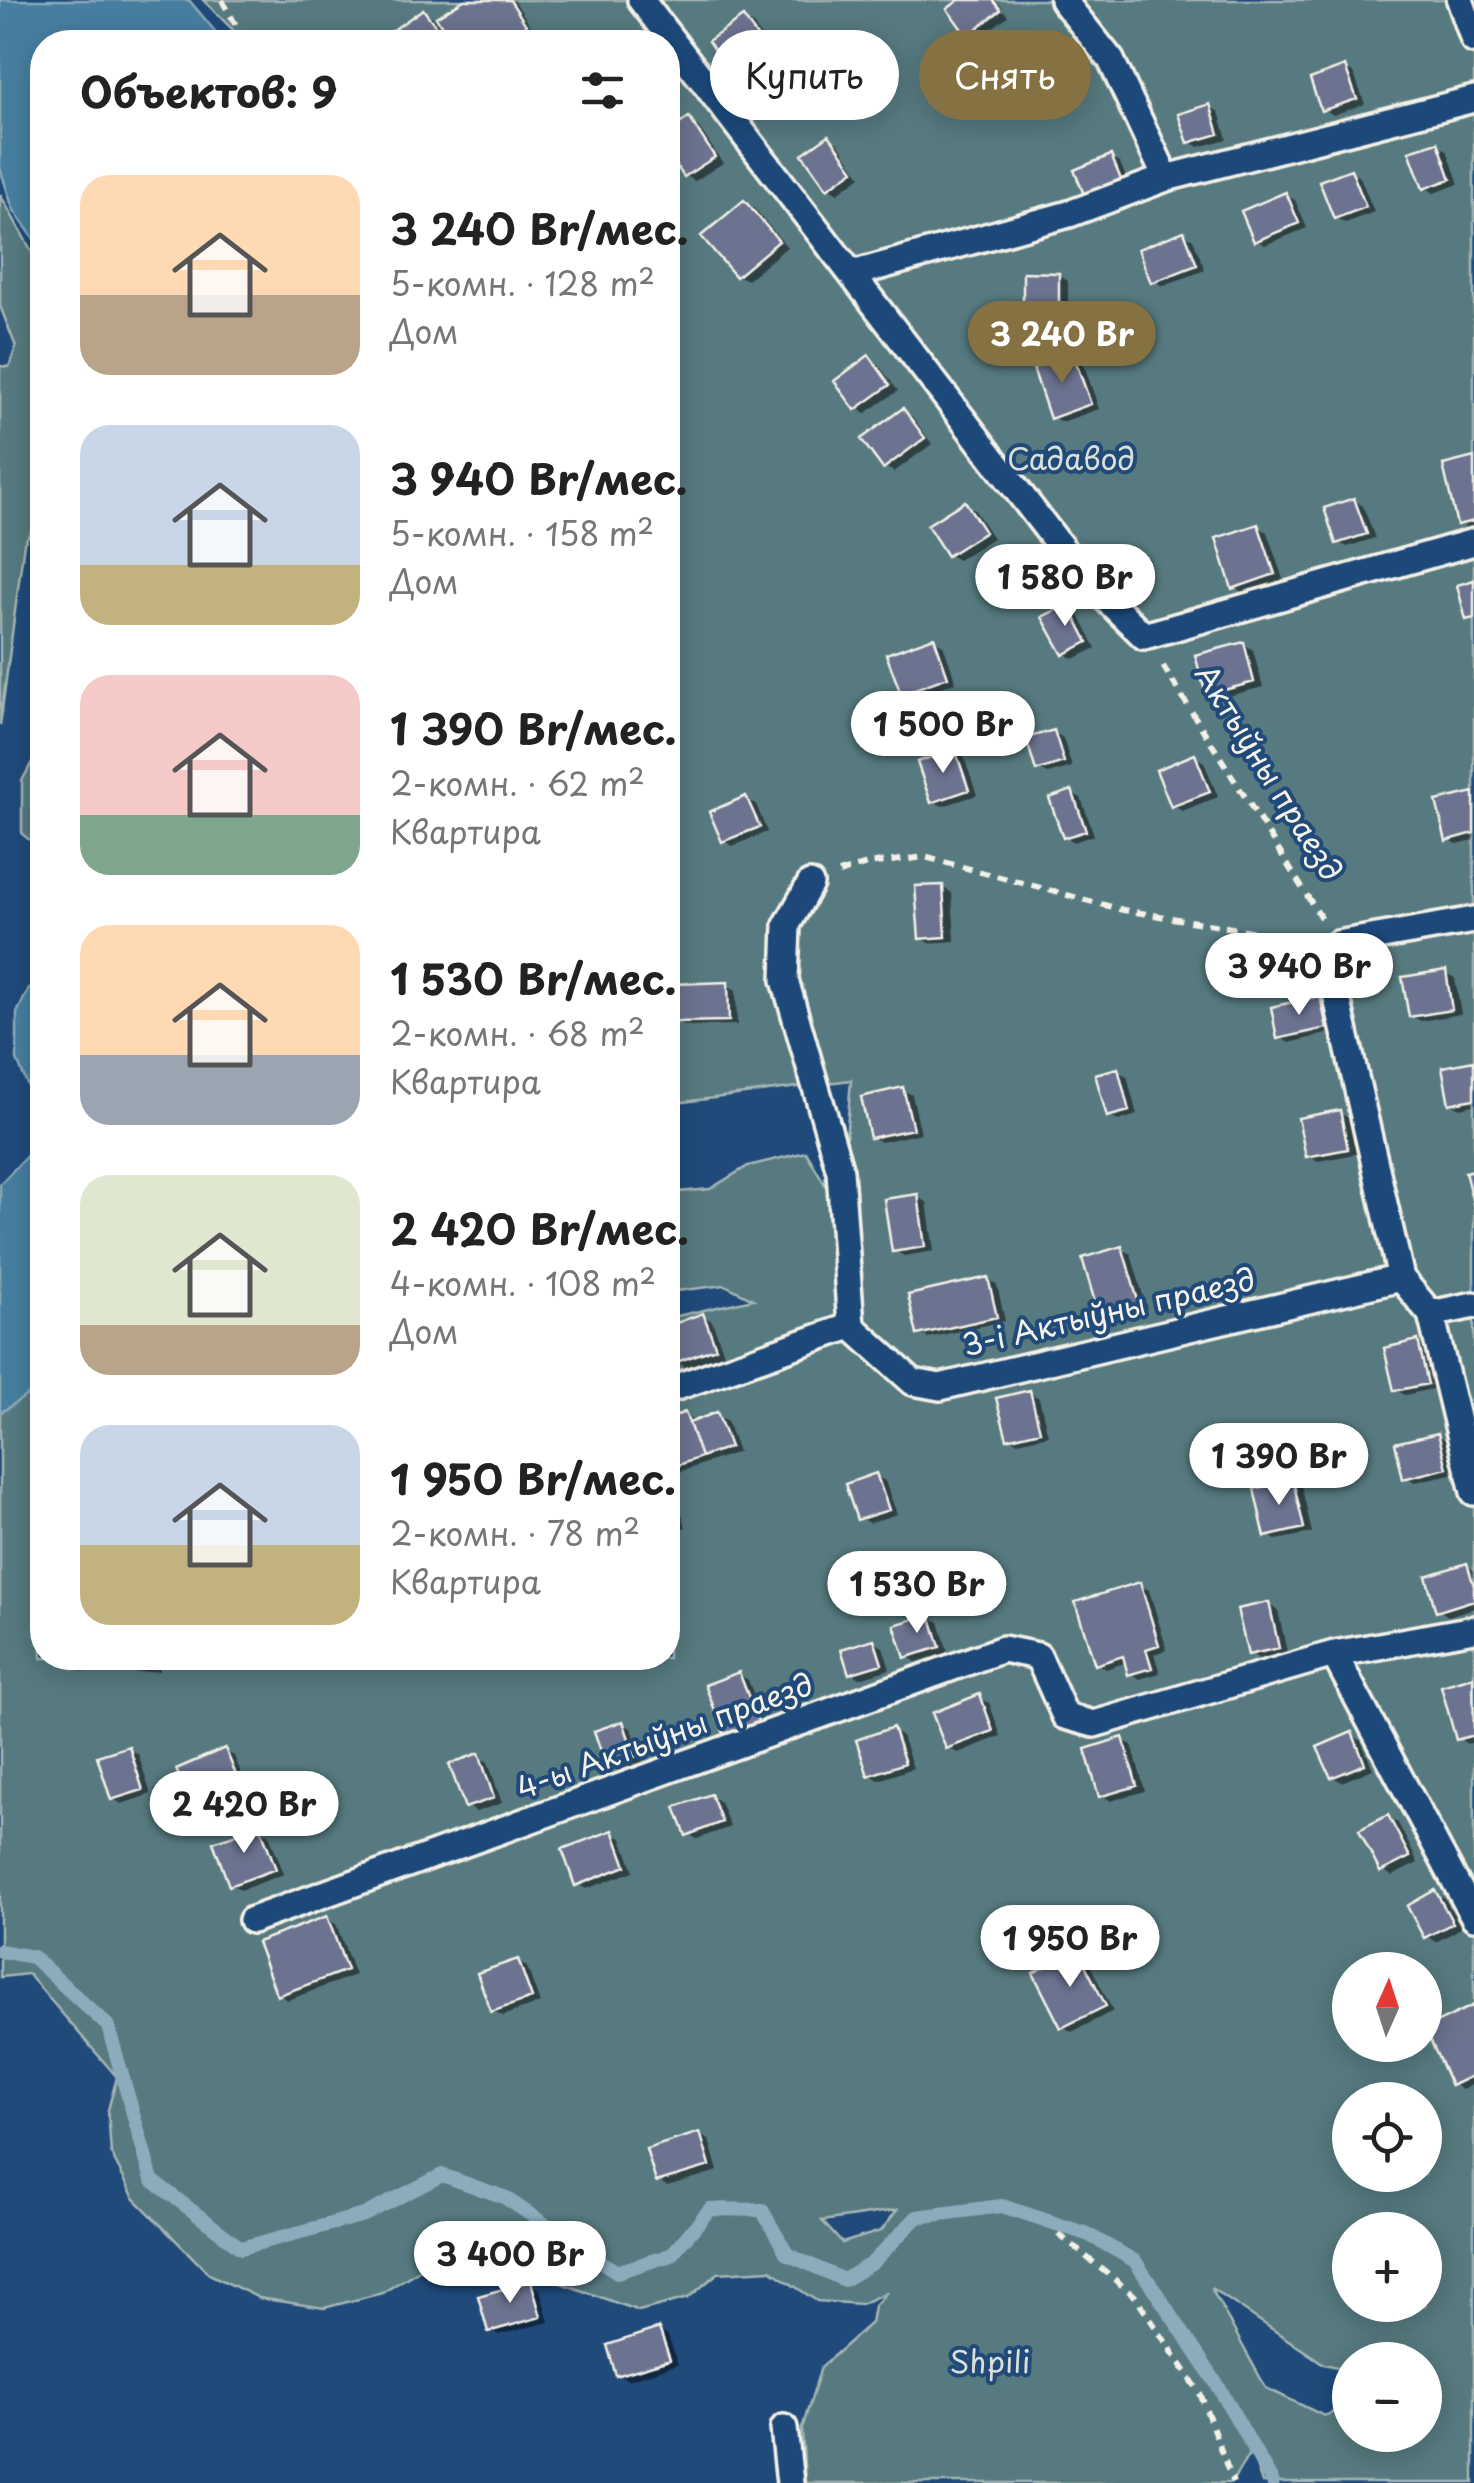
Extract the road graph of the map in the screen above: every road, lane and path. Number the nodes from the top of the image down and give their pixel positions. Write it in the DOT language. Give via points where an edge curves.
graph roads {
  1 [pos="222,0"];
  2 [pos="640,0"];
  3 [pos="1063,0"];
  4 [pos="1460,0"];
  5 [pos="238,30"];
  6 [pos="663,30"];
  7 [pos="1474,40"];
  8 [pos="680,52"];
  9 [pos="1474,99"];
  10 [pos="1166,178"];
  11 [pos="852,274"];
  12 [pos="1474,542"];
  13 [pos="1144,636"];
  14 [pos="810,884"];
  15 [pos="1474,920"];
  16 [pos="1337,944"];
  17 [pos="1401,1278"];
  18 [pos="1474,1305"];
  19 [pos="1430,1314"];
  20 [pos="851,1326"];
  21 [pos="680,1386"];
  22 [pos="1474,1492"];
  23 [pos="1474,1628"];
  24 [pos="1334,1654"];
  25 [pos="1474,1916"];
  26 [pos="252,1920"];
  27 [pos="1058,2234"];
  28 [pos="784,2428"];
  29 [pos="790,2483"];
  30 [pos="1233,2483"];
  1 -- 5 [label="path"];
  2 -- 6 [label="lane"];
  3 -- 10 [label="lane" via="1111,60"];
  4 -- 7 [label="lane"];
  8 -- 11 [label="lane"];
  9 -- 10 [label="lane"];
  10 -- 11 [label="lane" via="1069,214"];
  11 -- 13 [label="lane" via="1083,576"];
  12 -- 13 [label="lane"];
  13 -- 16 [label="path, Актыўны праезд"];
  14 -- 16 [label="path" via="867,864 925,857 1123,910"];
  14 -- 20 [label="lane" via="787,925 785,980 840,1171"];
  15 -- 16 [label="lane"];
  16 -- 17 [label="lane" via="1332,976"];
  17 -- 19 [label="lane"];
  17 -- 20 [label="lane, 3-і Актыўны праезд" via="940,1387 914,1382"];
  18 -- 19 [label="lane"];
  19 -- 22 [label="lane"];
  20 -- 21 [label="lane"];
  23 -- 24 [label="lane, 4-ы Актыўны праезд"];
  24 -- 25 [label="lane"];
  24 -- 26 [label="lane, 4-ы Актыўны праезд" via="1094,1724 1065,1716 1038,1656 1003,1650"];
  27 -- 30 [label="path" via="1134,2295 1200,2392"];
  28 -- 29 [label="lane"];
}
